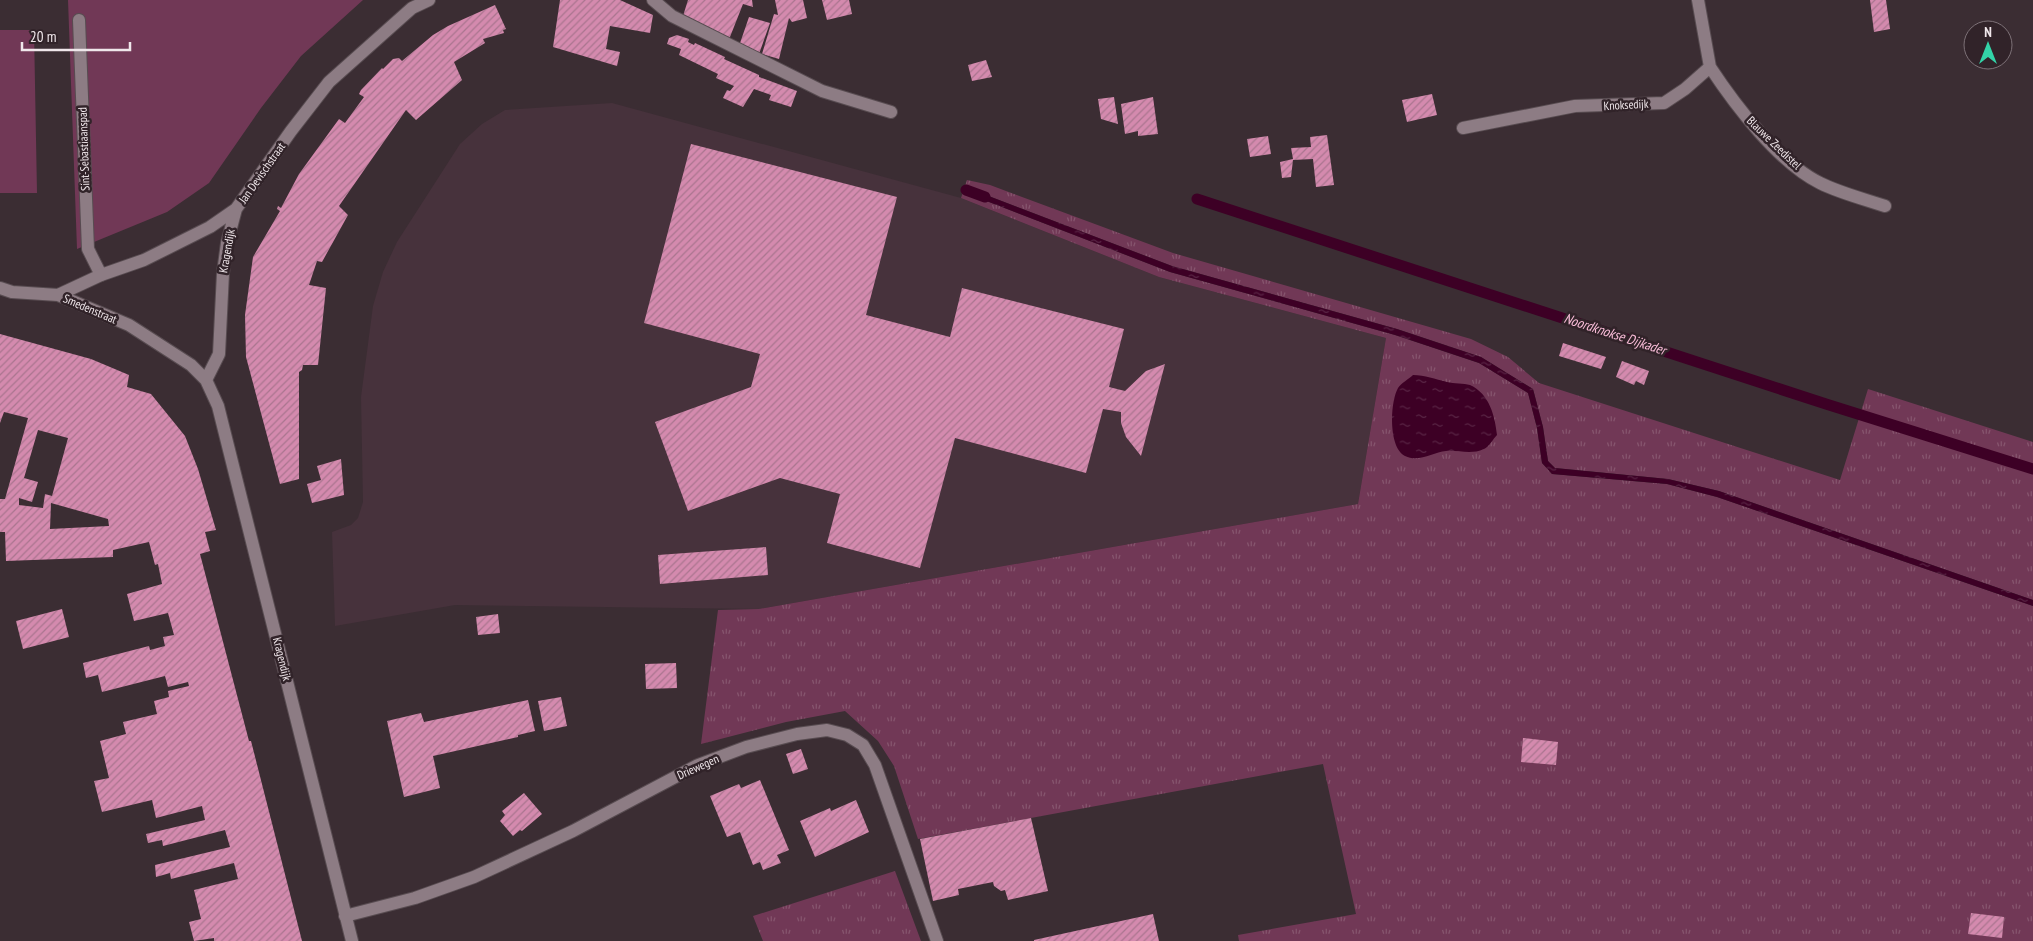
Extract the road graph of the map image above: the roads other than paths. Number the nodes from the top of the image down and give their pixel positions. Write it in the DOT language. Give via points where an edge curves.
graph roads {
  1 [pos="429,0"];
  2 [pos="653,0"];
  3 [pos="1698,0"];
  4 [pos="79,20"];
  5 [pos="1710,67"];
  6 [pos="891,112"];
  7 [pos="1464,128"];
  8 [pos="1885,206"];
  9 [pos="236,209"];
  10 [pos="101,275"];
  11 [pos="0,288"];
  12 [pos="58,295"];
  13 [pos="147,335"];
  14 [pos="206,380"];
  15 [pos="345,916"];
  16 [pos="352,941"];
  17 [pos="937,941"];
  1 -- 9 [label="street, Jan Devischstraat" via="412,8 329,82"];
  2 -- 6 [label="street" via="672,16 822,91"];
  3 -- 5 [label="street"];
  4 -- 10 [label="street, Sint-Sebastiaanspad" via="88,249"];
  5 -- 7 [label="street, Knoksedijk" via="1664,103 1574,106"];
  5 -- 8 [label="street, Blauwe Zeedistel" via="1729,97 1791,164 1820,183"];
  9 -- 10 [label="street, Jan Devischstraat" via="210,227 144,260"];
  9 -- 14 [label="street, Kragendijk" via="223,273 219,354"];
  10 -- 12 [label="street, Jan Devischstraat"];
  11 -- 12 [label="street, Smedenstraat" via="12,292"];
  12 -- 13 [label="street, Smedenstraat"];
  13 -- 14 [label="street, Kragendijk" via="191,365"];
  14 -- 15 [label="street, Kragendijk" via="218,406"];
  15 -- 16 [label="street, Kragendijk"];
  15 -- 17 [label="street, Driewegen" via="415,898 474,877 573,832 706,762 746,747 827,730 847,735 863,746 874,765"];
}
